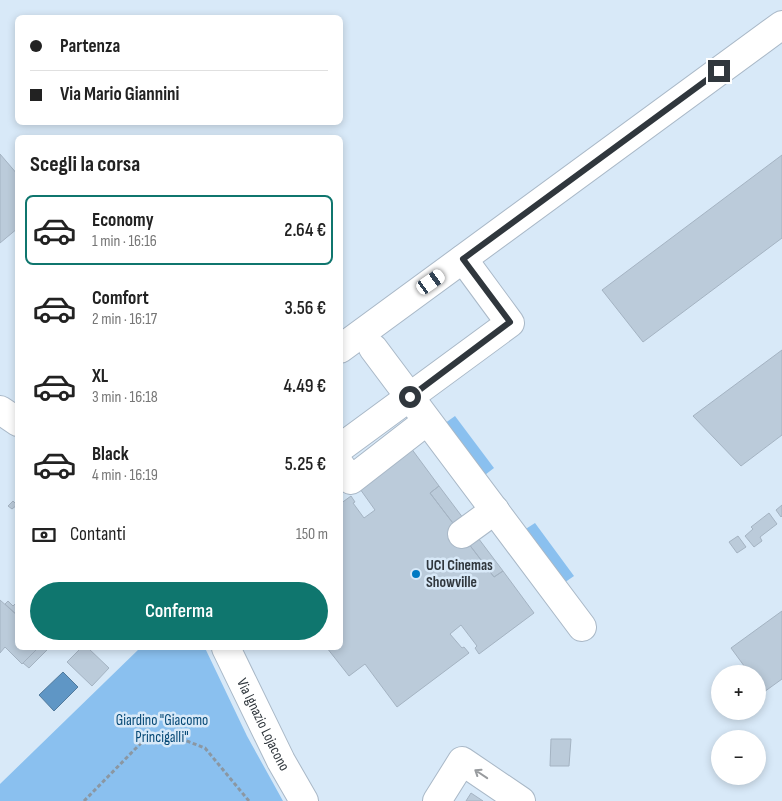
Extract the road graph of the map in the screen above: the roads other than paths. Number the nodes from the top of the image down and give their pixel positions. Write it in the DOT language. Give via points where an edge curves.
graph roads {
  1 [pos="782,25"];
  2 [pos="457,263"];
  3 [pos="343,347"];
  4 [pos="374,348"];
  5 [pos="410,397"];
  6 [pos="0,410"];
  7 [pos="15,420"];
  8 [pos="427,421"];
  9 [pos="343,462"];
  10 [pos="343,467"];
  11 [pos="495,510"];
  12 [pos="462,534"];
  13 [pos="582,627"];
  14 [pos="227,650"];
  15 [pos="304,801"];
  16 [pos="437,801"];
  17 [pos="521,801"];
  1 -- 2 [label="street"];
  2 -- 3 [label="street"];
  2 -- 5 [label="street" via="504,327"];
  4 -- 5 [label="street"];
  5 -- 8 [label="street"];
  5 -- 9 [label="street"];
  6 -- 7 [label="street"];
  8 -- 10 [label="street" via="351,480"];
  8 -- 11 [label="street"];
  11 -- 12 [label="street"];
  11 -- 13 [label="street"];
  14 -- 15 [label="street, Via Ignazio Lojacono"];
  17 -- 16 [label="street, one-way" via="462,761"];
}
